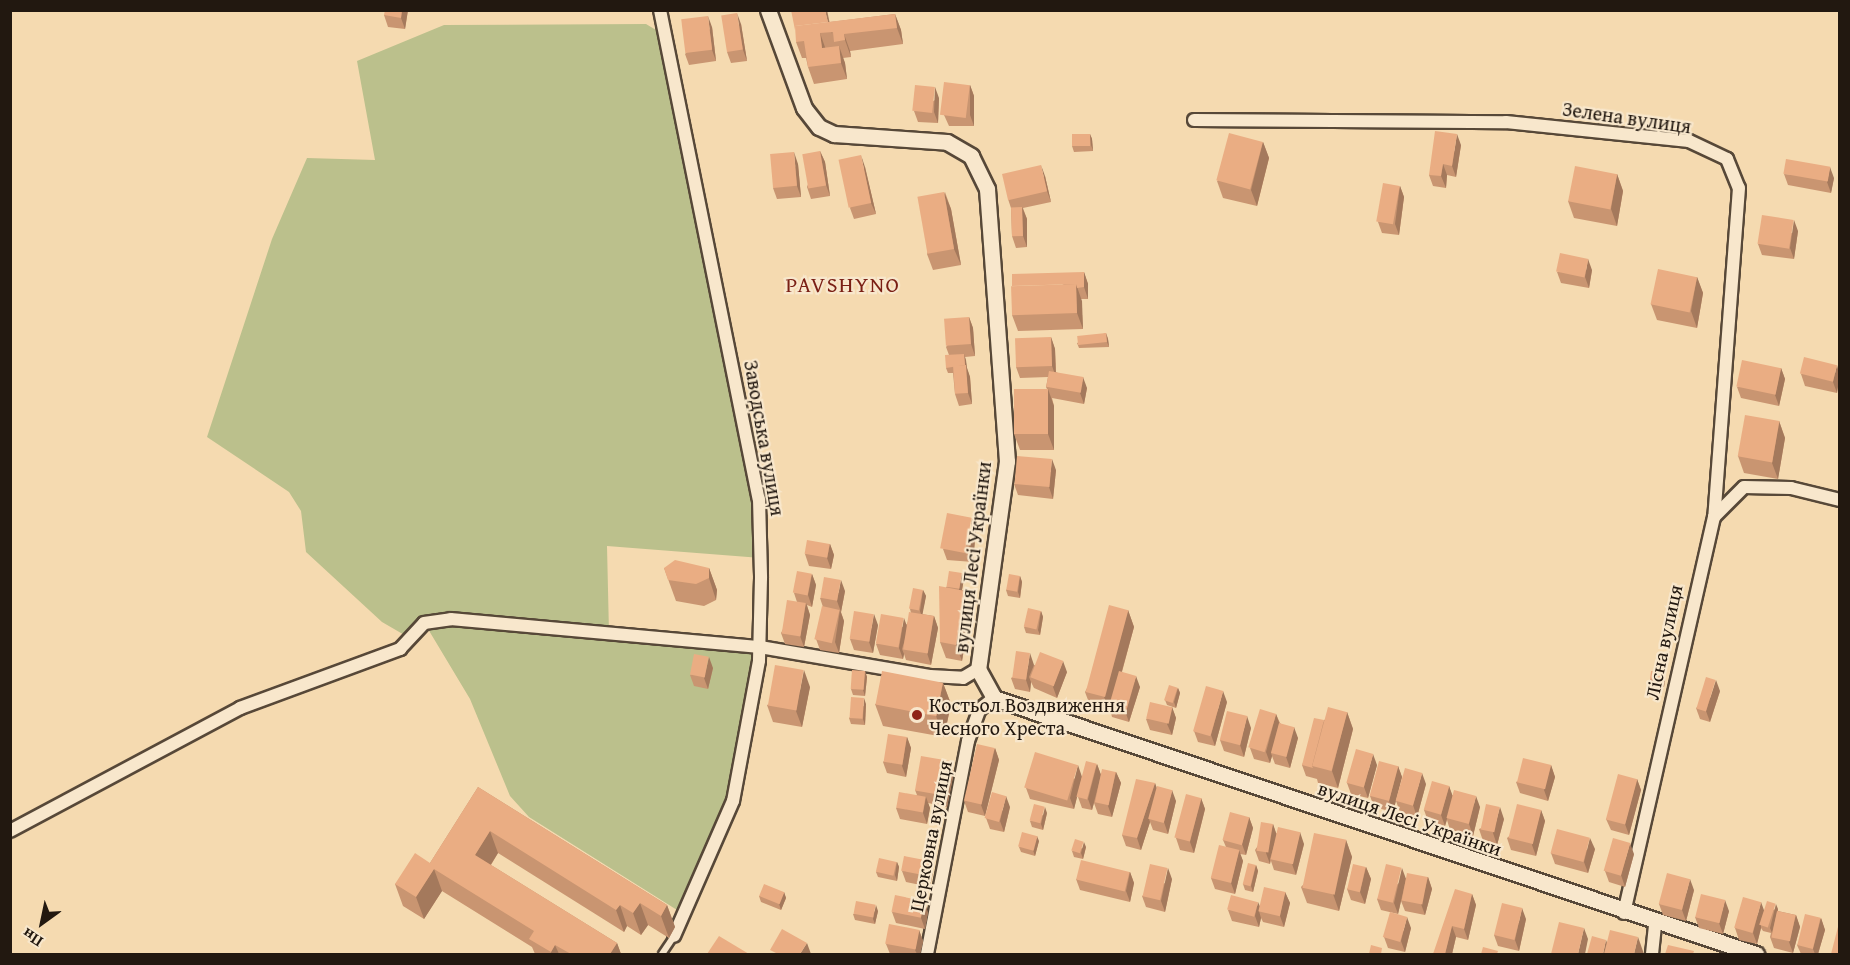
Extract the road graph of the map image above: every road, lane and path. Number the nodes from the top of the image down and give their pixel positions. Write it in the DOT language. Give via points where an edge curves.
graph roads {
  1 [pos="660,10"];
  2 [pos="768,10"];
  3 [pos="1194,120"];
  4 [pos="1839,500"];
  5 [pos="1713,517"];
  6 [pos="760,647"];
  7 [pos="978,669"];
  8 [pos="994,698"];
  9 [pos="10,831"];
  10 [pos="1624,912"];
  11 [pos="1655,923"];
  12 [pos="674,936"];
  13 [pos="662,954"];
  14 [pos="927,954"];
  15 [pos="1652,954"];
  16 [pos="1756,954"];
  1 -- 6 [label="street, Заводська вулиця" via="759,499"];
  2 -- 7 [label="street, вулиця Лесі Українки" via="804,108 819,127 834,134 947,142 971,156 987,189 1007,461"];
  3 -- 5 [label="street, Зелена вулиця" via="1506,122 1689,141 1727,159 1739,188"];
  4 -- 5 [label="street" via="1791,488 1744,487"];
  5 -- 10 [label="street, Лісна вулиця"];
  6 -- 7 [label="street" via="930,676 963,678"];
  6 -- 9 [label="street" via="451,619 424,623 400,649 240,708"];
  6 -- 12 [label="street, Заводська вулиця" via="733,801"];
  7 -- 8 [label="street, вулиця Лесі Українки"];
  8 -- 10 [label="street, вулиця Лесі Українки"];
  8 -- 14 [label="street, Церковна вулиця" via="979,710 968,741"];
  10 -- 11 [label="street, вулиця Лесі Українки"];
  11 -- 15 [label="street"];
  11 -- 16 [label="street, вулиця Лесі Українки"];
  12 -- 13 [label="lane"];
}
